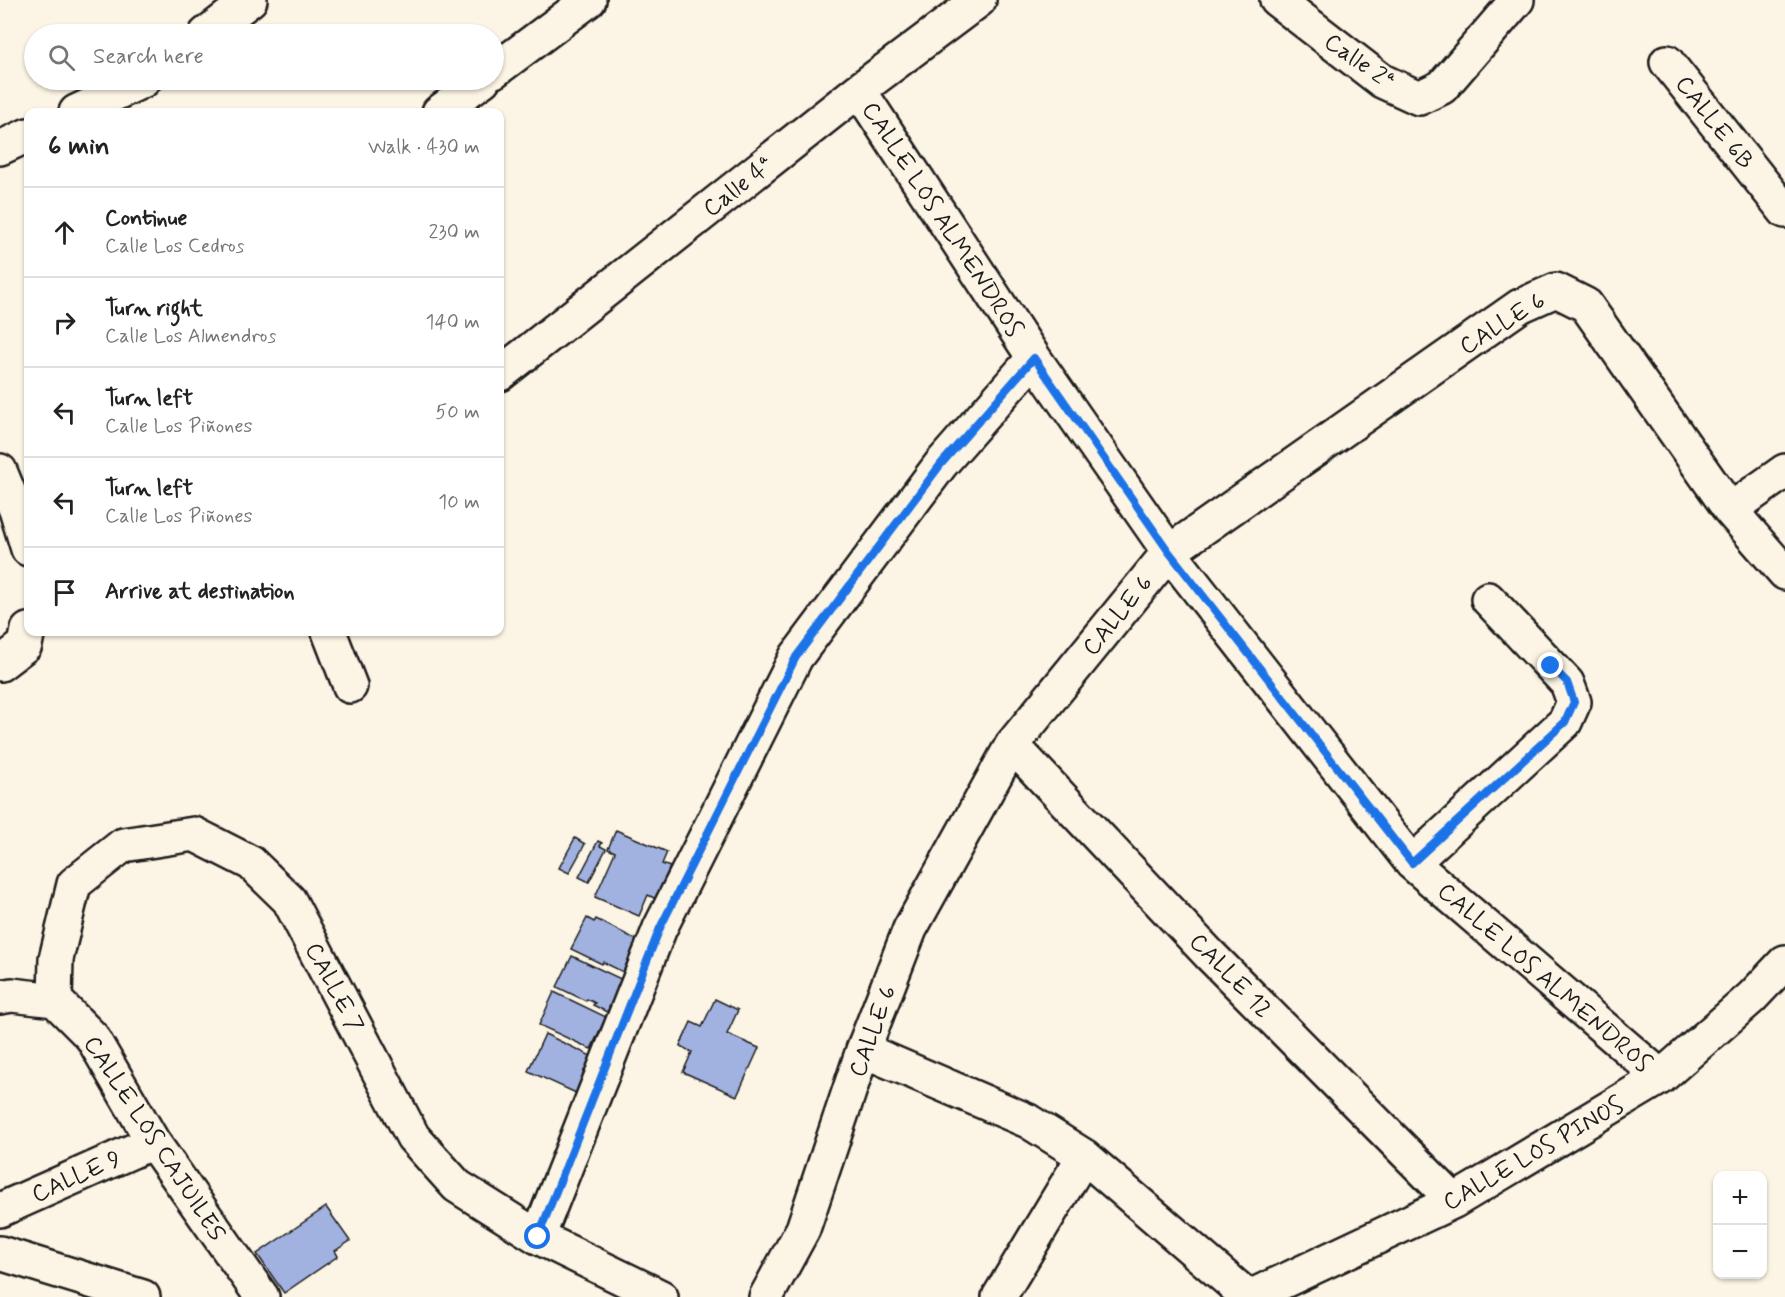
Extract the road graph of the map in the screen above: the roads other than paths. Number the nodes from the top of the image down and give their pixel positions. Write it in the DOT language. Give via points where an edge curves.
graph roads {
  1 [pos="250,0"];
  2 [pos="589,0"];
  3 [pos="979,0"];
  4 [pos="1277,0"];
  5 [pos="1517,0"];
  6 [pos="219,24"];
  7 [pos="1667,62"];
  8 [pos="504,64"];
  9 [pos="126,90"];
  10 [pos="469,90"];
  11 [pos="859,90"];
  12 [pos="95,108"];
  13 [pos="444,108"];
  14 [pos="24,137"];
  15 [pos="0,148"];
  16 [pos="1785,211"];
  17 [pos="1034,358"];
  18 [pos="504,371"];
  19 [pos="0,471"];
  20 [pos="1785,471"];
  21 [pos="1730,510"];
  22 [pos="24,536"];
  23 [pos="1169,552"];
  24 [pos="1785,573"];
  25 [pos="1488,599"];
  26 [pos="27,636"];
  27 [pos="331,636"];
  28 [pos="0,664"];
  29 [pos="350,686"];
  30 [pos="1012,746"];
  31 [pos="1412,863"];
  32 [pos="1785,962"];
  33 [pos="0,997"];
  34 [pos="55,1000"];
  35 [pos="863,1050"];
  36 [pos="1661,1077"];
  37 [pos="153,1142"];
  38 [pos="1084,1156"];
  39 [pos="1454,1201"];
  40 [pos="0,1210"];
  41 [pos="538,1237"];
  42 [pos="0,1253"];
  43 [pos="143,1297"];
  44 [pos="262,1297"];
  45 [pos="661,1297"];
  46 [pos="766,1297"];
  47 [pos="999,1297"];
  48 [pos="1249,1297"];
  1 -- 6 [label="street"];
  2 -- 8 [label="street"];
  3 -- 11 [label="street, Calle 4ª"];
  4 -- 5 [label="street, Calle 2ª" via="1382,81 1419,98 1442,87"];
  7 -- 16 [label="street, CALLE 6B"];
  9 -- 12 [label="street"];
  10 -- 13 [label="street"];
  11 -- 17 [label="street, CALLE LOS ALMENDROS"];
  11 -- 18 [label="street, Calle 4ª"];
  14 -- 15 [label="street"];
  17 -- 23 [label="street, CALLE LOS ALMENDROS"];
  17 -- 41 [label="street" via="941,464 796,657 660,928"];
  19 -- 22 [label="street"];
  20 -- 21 [label="street"];
  21 -- 23 [label="street, CALLE 6" via="1586,306 1556,290 1520,306"];
  21 -- 24 [label="street, CALLE 6"];
  23 -- 30 [label="street, CALLE 6"];
  23 -- 31 [label="street, CALLE LOS ALMENDROS"];
  25 -- 31 [label="street" via="1567,682 1574,702 1565,722"];
  26 -- 28 [label="street" via="25,645"];
  27 -- 29 [label="street"];
  30 -- 35 [label="street, CALLE 6" via="910,929"];
  30 -- 39 [label="street, CALLE 12" via="1209,954"];
  31 -- 36 [label="street, CALLE LOS ALMENDROS"];
  32 -- 36 [label="street, CALLE LOS PINOS" via="1752,997"];
  33 -- 34 [label="street"];
  34 -- 37 [label="street, CALLE LOS CAJUILES" via="92,1037"];
  34 -- 41 [label="street, CALLE 7" via="56,959 74,884 123,845 195,834 251,863 290,900 413,1137 456,1186"];
  35 -- 38 [label="street" via="1029,1120"];
  35 -- 46 [label="street, CALLE 6" via="803,1229"];
  36 -- 39 [label="street, CALLE LOS PINOS"];
  37 -- 40 [label="street, CALLE 9"];
  37 -- 44 [label="street, CALLE LOS CAJUILES"];
  38 -- 47 [label="street"];
  38 -- 48 [label="street"];
  39 -- 48 [label="street, CALLE LOS PINOS"];
  41 -- 45 [label="street, CALLE 7"];
  42 -- 43 [label="street"];
}
